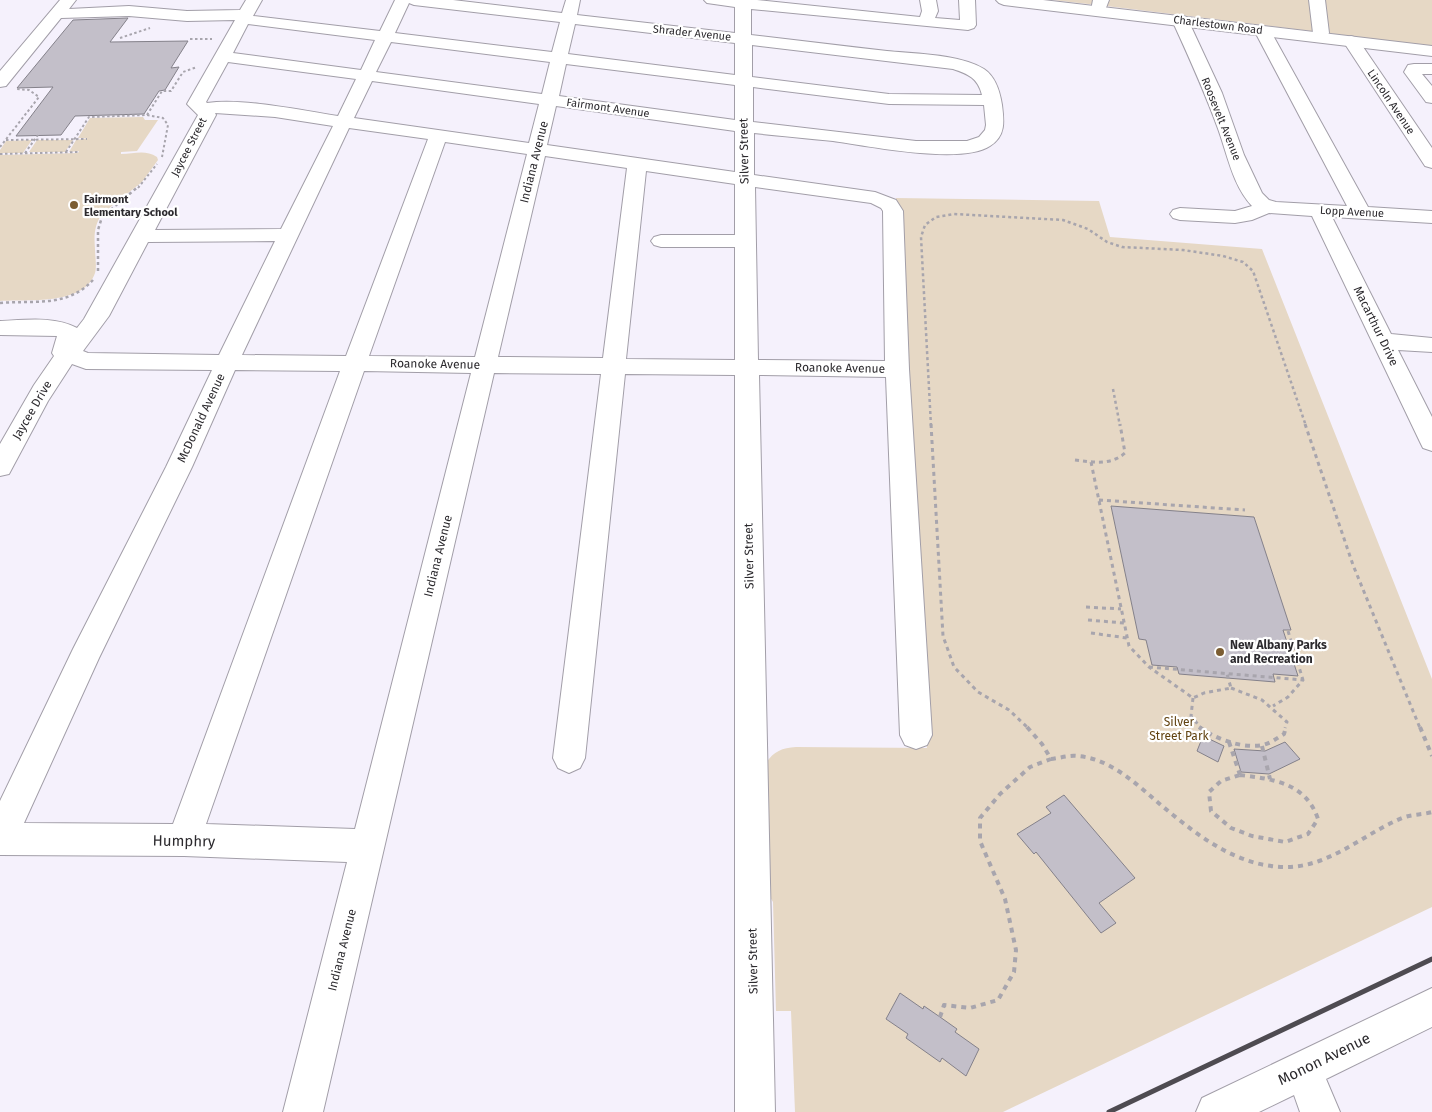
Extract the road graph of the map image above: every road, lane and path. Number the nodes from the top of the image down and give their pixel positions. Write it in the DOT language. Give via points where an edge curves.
graph roads {
  1 [pos="68,0"];
  2 [pos="197,0"];
  3 [pos="254,0"];
  4 [pos="403,0"];
  5 [pos="414,0"];
  6 [pos="712,0"];
  7 [pos="928,0"];
  8 [pos="967,0"];
  9 [pos="1004,0"];
  10 [pos="1317,0"];
  11 [pos="743,2"];
  12 [pos="1100,5"];
  13 [pos="51,9"];
  14 [pos="571,9"];
  15 [pos="187,16"];
  16 [pos="244,17"];
  17 [pos="33,18"];
  18 [pos="1180,20"];
  19 [pos="926,22"];
  20 [pos="152,28"];
  21 [pos="1262,30"];
  22 [pos="1320,33"];
  23 [pos="215,34"];
  24 [pos="386,36"];
  25 [pos="120,38"];
  26 [pos="212,39"];
  27 [pos="743,39"];
  28 [pos="190,40"];
  29 [pos="1351,41"];
  30 [pos="220,48"];
  31 [pos="1432,51"];
  32 [pos="559,57"];
  33 [pos="199,67"];
  34 [pos="1432,69"];
  35 [pos="366,76"];
  36 [pos="744,80"];
  37 [pos="0,82"];
  38 [pos="20,83"];
  39 [pos="549,100"];
  40 [pos="991,100"];
  41 [pos="1416,100"];
  42 [pos="205,112"];
  43 [pos="147,115"];
  44 [pos="344,122"];
  45 [pos="744,126"];
  46 [pos="38,136"];
  47 [pos="438,136"];
  48 [pos="87,138"];
  49 [pos="75,139"];
  50 [pos="6,140"];
  51 [pos="35,140"];
  52 [pos="0,148"];
  53 [pos="537,150"];
  54 [pos="66,152"];
  55 [pos="78,152"];
  56 [pos="25,153"];
  57 [pos="0,154"];
  58 [pos="1432,162"];
  59 [pos="636,164"];
  60 [pos="745,180"];
  61 [pos="1270,207"];
  62 [pos="1318,211"];
  63 [pos="1360,213"];
  64 [pos="1180,214"];
  65 [pos="1432,216"];
  66 [pos="289,235"];
  67 [pos="140,236"];
  68 [pos="661,241"];
  69 [pos="746,241"];
  70 [pos="0,303"];
  71 [pos="0,328"];
  72 [pos="1383,341"];
  73 [pos="1432,345"];
  74 [pos="67,355"];
  75 [pos="228,362"];
  76 [pos="354,363"];
  77 [pos="484,364"];
  78 [pos="614,366"];
  79 [pos="747,367"];
  80 [pos="897,369"];
  81 [pos="1113,389"];
  82 [pos="1432,442"];
  83 [pos="1074,460"];
  84 [pos="1091,462"];
  85 [pos="0,467"];
  86 [pos="1099,500"];
  87 [pos="1246,510"];
  88 [pos="1086,607"];
  89 [pos="1121,609"];
  90 [pos="1088,620"];
  91 [pos="1124,623"];
  92 [pos="1288,631"];
  93 [pos="1091,633"];
  94 [pos="1127,638"];
  95 [pos="1148,667"];
  96 [pos="1227,674"];
  97 [pos="1303,680"];
  98 [pos="1231,688"];
  99 [pos="1192,698"];
  100 [pos="1273,706"];
  101 [pos="916,735"];
  102 [pos="1229,742"];
  103 [pos="1262,746"];
  104 [pos="1432,756"];
  105 [pos="569,758"];
  106 [pos="1051,759"];
  107 [pos="1240,775"];
  108 [pos="1270,779"];
  109 [pos="1432,812"];
  110 [pos="0,838"];
  111 [pos="184,840"];
  112 [pos="368,846"];
  113 [pos="1432,1007"];
  114 [pos="940,1017"];
  115 [pos="1303,1069"];
  116 [pos="303,1112"];
  117 [pos="755,1112"];
  118 [pos="1216,1112"];
  119 [pos="1320,1112"];
  1 -- 13 [label="street"];
  2 -- 15 [label="street"];
  3 -- 16 [label="street, Jaycee Street"];
  4 -- 24 [label="street, McDonald Avenue"];
  5 -- 14 [label="street, Shrader Avenue"];
  6 -- 11 [label="street"];
  7 -- 19 [label="street" via="930,11"];
  8 -- 19 [label="street" via="968,25"];
  9 -- 12 [label="street, Charlestown Road"];
  10 -- 22 [label="street"];
  11 -- 19 [label="street"];
  11 -- 27 [label="street, Silver Street"];
  12 -- 18 [label="street, Charlestown Road"];
  13 -- 15 [label="street"];
  13 -- 17 [label="street"];
  13 -- 37 [label="street"];
  14 -- 27 [label="street, Shrader Avenue"];
  14 -- 32 [label="street, Indiana Avenue"];
  15 -- 16 [label="street"];
  16 -- 24 [label="street"];
  16 -- 30 [label="street, Jaycee Street"];
  18 -- 21 [label="street, Charlestown Road"];
  18 -- 61 [label="street, Roosevelt Avenue" via="1253,195"];
  20 -- 25 [label="path"];
  21 -- 29 [label="street, Charlestown Road"];
  21 -- 63 [label="street"];
  23 -- 26 [label="path"];
  24 -- 32 [label="street"];
  24 -- 35 [label="street, McDonald Avenue"];
  26 -- 28 [label="path"];
  26 -- 30 [label="path"];
  27 -- 36 [label="street, Silver Street"];
  27 -- 40 [label="street, Shrader Avenue" via="970,69 986,81"];
  29 -- 31 [label="street, Charlestown Road"];
  29 -- 41 [label="street, Lincoln Avenue"];
  30 -- 35 [label="street, Fairmont Avenue"];
  30 -- 42 [label="street, Jaycee Street" via="196,104"];
  32 -- 36 [label="street"];
  32 -- 39 [label="street, Indiana Avenue"];
  33 -- 43 [label="path" via="183,72 171,91 162,92"];
  34 -- 41 [label="street" via="1414,69 1412,72"];
  35 -- 39 [label="street, Fairmont Avenue"];
  35 -- 44 [label="street, McDonald Avenue"];
  36 -- 40 [label="street" via="889,99"];
  36 -- 45 [label="street, Silver Street"];
  38 -- 50 [label="path" via="14,89 29,90 39,96"];
  39 -- 45 [label="street, Fairmont Avenue"];
  39 -- 53 [label="street, Indiana Avenue"];
  40 -- 45 [label="street, Fairmont Avenue" via="995,125 992,136 976,146 937,148"];
  41 -- 58 [label="street, Lincoln Avenue"];
  42 -- 44 [label="street" via="218,107 248,109"];
  42 -- 67 [label="street, Jaycee Street"];
  43 -- 49 [label="path" via="89,118"];
  43 -- 70 [label="path" via="163,118 168,124 162,156 144,182 102,217 98,230 99,268 90,284 62,300"];
  44 -- 47 [label="street"];
  44 -- 66 [label="street, McDonald Avenue"];
  45 -- 60 [label="street, Silver Street"];
  46 -- 51 [label="path"];
  47 -- 53 [label="street"];
  47 -- 76 [label="street"];
  48 -- 49 [label="path"];
  49 -- 51 [label="path"];
  49 -- 54 [label="path"];
  50 -- 51 [label="path"];
  50 -- 52 [label="path"];
  51 -- 56 [label="path"];
  53 -- 59 [label="street"];
  53 -- 77 [label="street, Indiana Avenue"];
  54 -- 55 [label="path"];
  54 -- 56 [label="path"];
  56 -- 57 [label="path"];
  59 -- 60 [label="street"];
  59 -- 78 [label="street"];
  60 -- 69 [label="street, Silver Street"];
  60 -- 80 [label="street" via="875,198 889,204 893,210"];
  61 -- 62 [label="street, Lopp Avenue"];
  61 -- 64 [label="street" via="1235,217"];
  62 -- 63 [label="street, Lopp Avenue"];
  62 -- 72 [label="street, Macarthur Drive"];
  63 -- 65 [label="street, Lopp Avenue"];
  66 -- 67 [label="street"];
  66 -- 75 [label="street, McDonald Avenue"];
  67 -- 74 [label="street, Jaycee Street" via="89,330"];
  68 -- 69 [label="street"];
  69 -- 79 [label="street, Silver Street"];
  71 -- 74 [label="street" via="65,331 69,334 64,350"];
  72 -- 73 [label="street"];
  72 -- 82 [label="street, Macarthur Drive"];
  74 -- 75 [label="street, Roanoke Avenue" via="86,360"];
  74 -- 85 [label="street, Jaycee Drive" via="49,380"];
  75 -- 76 [label="street, Roanoke Avenue"];
  75 -- 110 [label="street, McDonald Avenue"];
  76 -- 77 [label="street, Roanoke Avenue"];
  76 -- 111 [label="street"];
  77 -- 78 [label="street, Roanoke Avenue"];
  77 -- 112 [label="street, Indiana Avenue"];
  78 -- 79 [label="street, Roanoke Avenue"];
  78 -- 105 [label="street"];
  79 -- 80 [label="street, Roanoke Avenue"];
  79 -- 117 [label="street, Silver Street"];
  80 -- 101 [label="street"];
  81 -- 84 [label="path" via="1125,453 1119,460"];
  83 -- 84 [label="path"];
  84 -- 86 [label="path"];
  86 -- 87 [label="path"];
  86 -- 89 [label="path"];
  88 -- 89 [label="path"];
  89 -- 91 [label="path"];
  90 -- 91 [label="path"];
  91 -- 94 [label="path"];
  92 -- 97 [label="path"];
  93 -- 94 [label="path"];
  94 -- 95 [label="path" via="1129,646"];
  95 -- 96 [label="path"];
  95 -- 99 [label="path"];
  96 -- 97 [label="path"];
  96 -- 98 [label="path"];
  97 -- 100 [label="path" via="1288,697"];
  98 -- 99 [label="path"];
  98 -- 100 [label="path"];
  99 -- 102 [label="path" via="1190,708 1194,721 1208,733"];
  100 -- 103 [label="path" via="1287,722 1284,734"];
  102 -- 103 [label="path"];
  102 -- 107 [label="path"];
  103 -- 108 [label="path"];
  104 -- 106 [label="path" via="1352,565 1253,271 1243,262 1223,256 1122,247 1063,220 954,214 936,217 925,225 921,238 943,636 954,667 978,692 1022,721"];
  106 -- 109 [label="path" via="1080,755 1105,763 1124,773 1214,846 1249,862 1285,867 1319,862 1404,817"];
  106 -- 114 [label="path" via="1030,767 1000,794 980,818 980,841 1005,899 1016,950 1014,972 998,1000 970,1008 944,1006"];
  107 -- 108 [label="path"];
  107 -- 108 [label="path" via="1221,781 1210,792 1212,811 1224,822 1252,836 1285,842 1308,834 1318,819 1311,801 1289,784"];
  110 -- 111 [label="street, Humphry"];
  111 -- 112 [label="street, Humphry"];
  112 -- 116 [label="street, Indiana Avenue"];
  113 -- 115 [label="street, Monon Avenue"];
  115 -- 118 [label="street, Monon Avenue"];
  115 -- 119 [label="street"];
}
